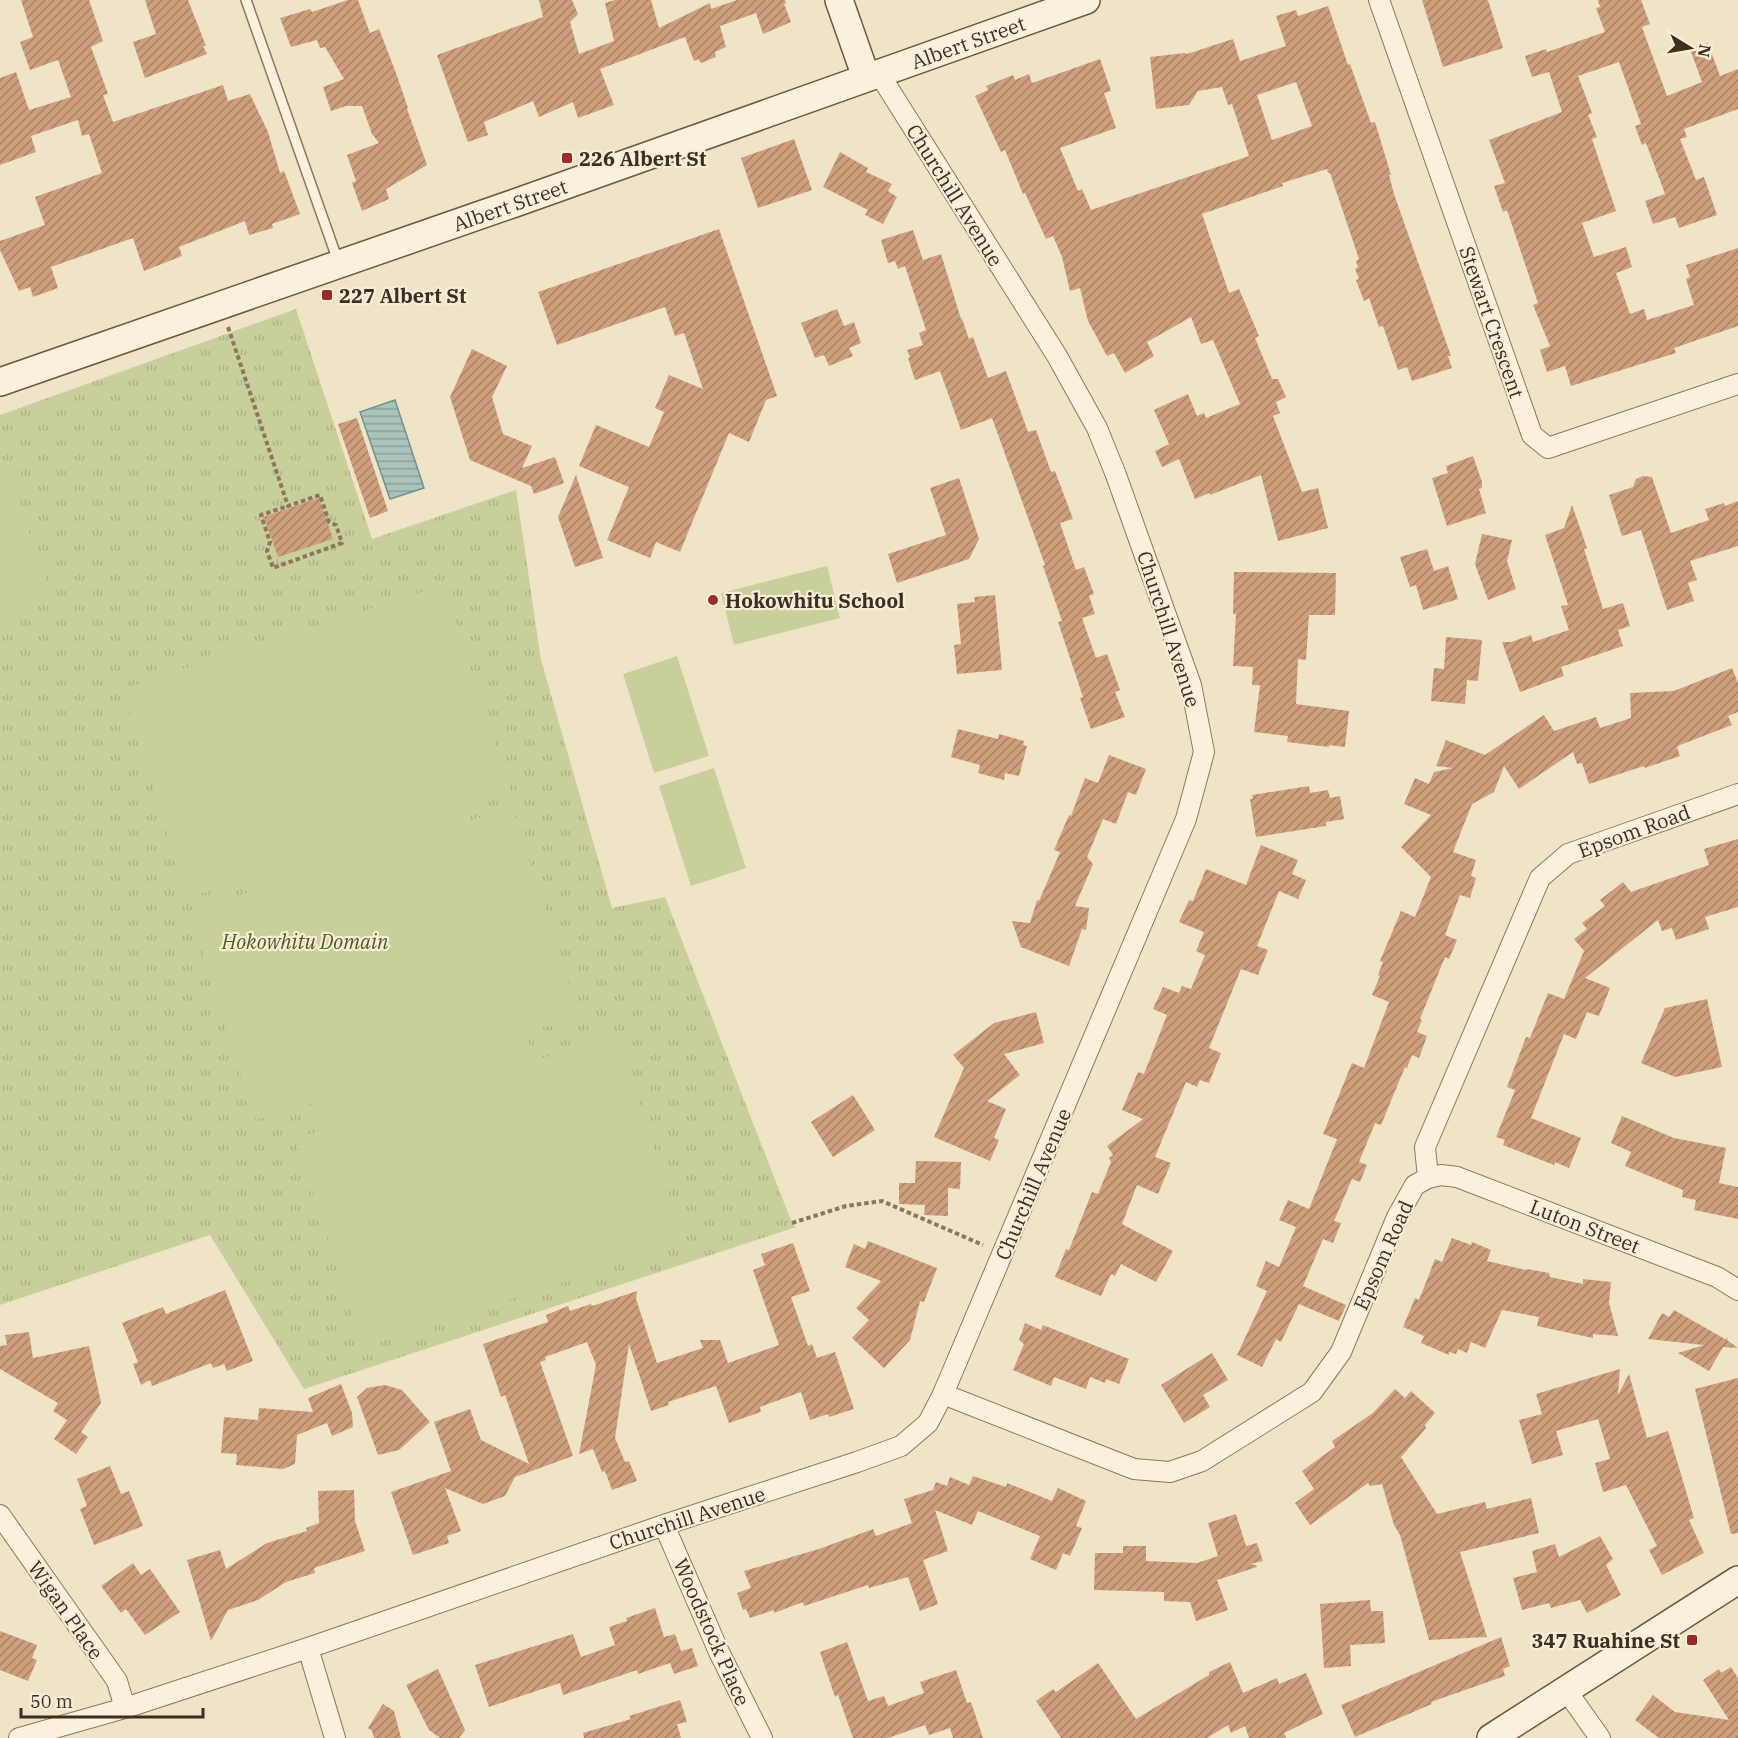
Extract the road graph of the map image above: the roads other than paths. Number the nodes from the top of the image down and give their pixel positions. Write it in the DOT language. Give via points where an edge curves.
graph roads {
  1 [pos="246,0"];
  2 [pos="839,0"];
  3 [pos="1086,0"];
  4 [pos="1379,0"];
  5 [pos="872,75"];
  6 [pos="339,264"];
  7 [pos="1,378"];
  8 [pos="1738,384"];
  9 [pos="1738,794"];
  10 [pos="1428,1178"];
  11 [pos="1738,1290"];
  12 [pos="943,1394"];
  13 [pos="0,1515"];
  14 [pos="664,1525"];
  15 [pos="1738,1580"];
  16 [pos="308,1648"];
  17 [pos="1566,1690"];
  18 [pos="125,1708"];
  19 [pos="20,1738"];
  20 [pos="335,1738"];
  21 [pos="762,1738"];
  22 [pos="1491,1738"];
  23 [pos="1600,1738"];
  1 -- 6 [label="lane"];
  2 -- 5 [label="main road"];
  3 -- 5 [label="main road, Albert Street"];
  4 -- 8 [label="street, Stewart Crescent" via="1532,435 1548,448"];
  5 -- 6 [label="main road, Albert Street"];
  5 -- 12 [label="street, Churchill Avenue" via="1057,356 1097,428 1191,685 1204,752 1186,819"];
  6 -- 7 [label="main road, Albert Street"];
  9 -- 10 [label="street, Epsom Road" via="1568,855 1540,878 1425,1147"];
  10 -- 11 [label="street, Luton Street" via="1457,1177 1717,1277"];
  10 -- 12 [label="street, Epsom Road" via="1415,1185 1397,1217 1341,1352 1312,1392 1202,1461 1170,1472 1134,1469"];
  12 -- 14 [label="street, Churchill Avenue" via="928,1423 901,1446"];
  13 -- 18 [label="street, Wigan Place" via="117,1681"];
  14 -- 16 [label="street, Churchill Avenue"];
  14 -- 21 [label="street, Woodstock Place" via="719,1652"];
  15 -- 17 [label="main road"];
  16 -- 18 [label="street, Churchill Avenue"];
  16 -- 20 [label="street"];
  17 -- 22 [label="main road"];
  17 -- 23 [label="street"];
  18 -- 19 [label="street, Churchill Avenue"];
}
